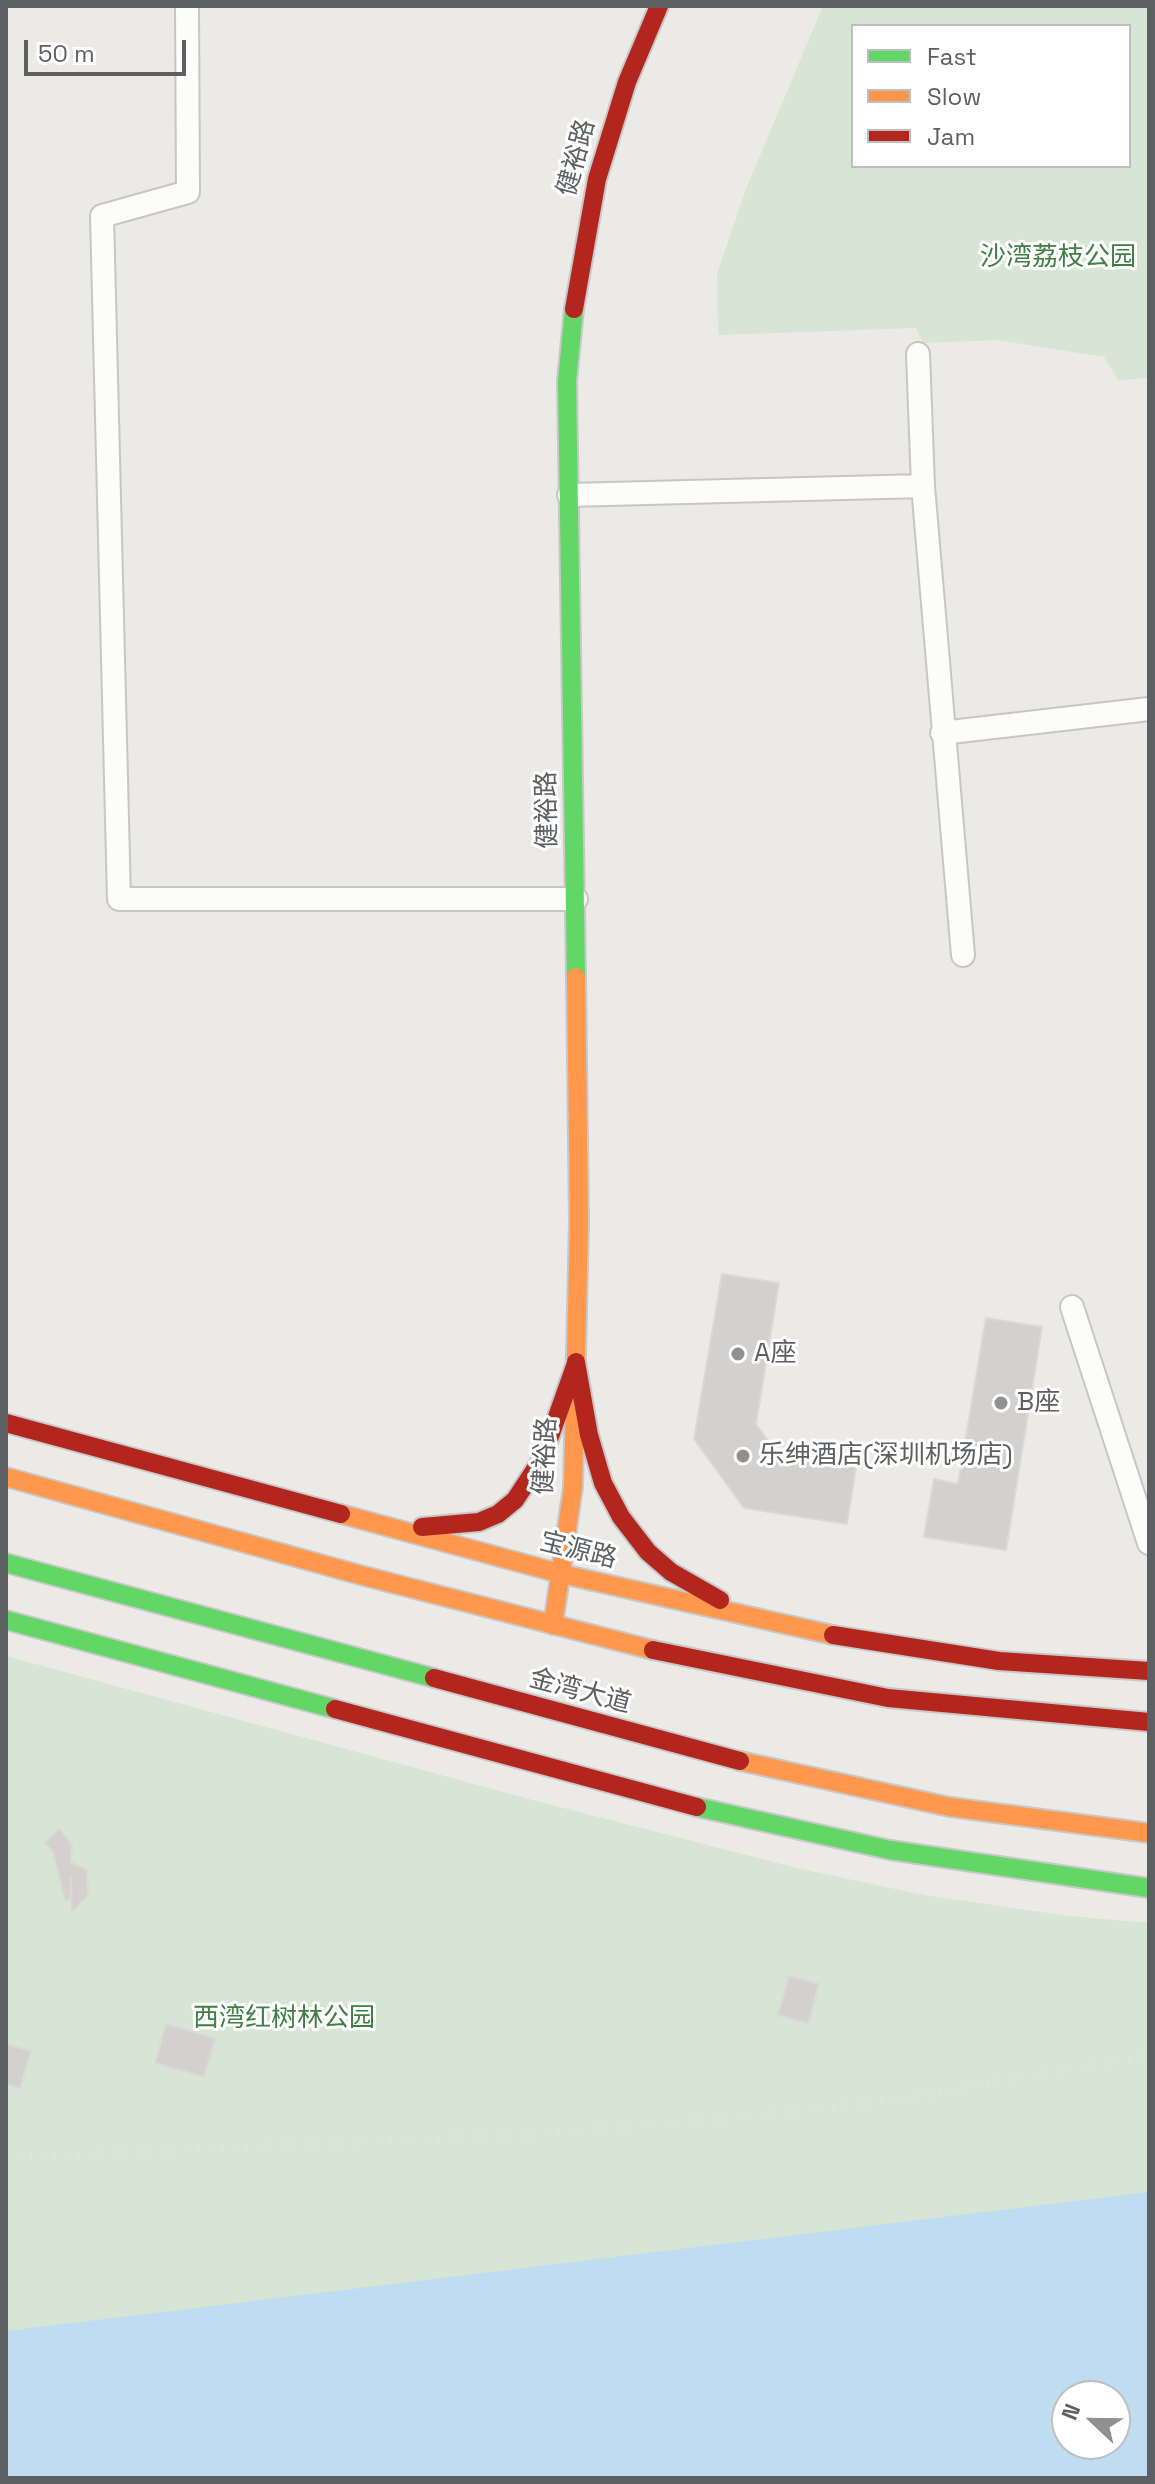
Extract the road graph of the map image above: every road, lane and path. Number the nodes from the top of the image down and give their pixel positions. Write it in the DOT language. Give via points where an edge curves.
graph roads {
  1 [pos="187,6"];
  2 [pos="659,6"];
  3 [pos="918,354"];
  4 [pos="923,486"];
  5 [pos="569,495"];
  6 [pos="1149,709"];
  7 [pos="942,733"];
  8 [pos="576,899"];
  9 [pos="963,955"];
  10 [pos="1072,1307"];
  11 [pos="576,1362"];
  12 [pos="6,1423"];
  13 [pos="6,1477"];
  14 [pos="376,1524"];
  15 [pos="1149,1543"];
  16 [pos="6,1563"];
  17 [pos="562,1574"];
  18 [pos="6,1620"];
  19 [pos="553,1625"];
  20 [pos="791,1628"];
  21 [pos="1145,1664"];
  22 [pos="1149,1722"];
  23 [pos="1149,1833"];
  24 [pos="1149,1888"];
  1 -- 8 [label="street" via="188,192 102,216 119,899"];
  2 -- 5 [label="main road, 健裕路" via="615,118 585,229 567,381"];
  3 -- 4 [label="street"];
  4 -- 5 [label="street"];
  4 -- 7 [label="street"];
  5 -- 8 [label="main road, 健裕路"];
  6 -- 7 [label="street"];
  7 -- 9 [label="street"];
  8 -- 11 [label="main road, 健裕路"];
  10 -- 15 [label="street"];
  11 -- 14 [label="main road" via="542,1459 506,1508 460,1526"];
  11 -- 17 [label="main road, 健裕路" via="573,1487"];
  11 -- 20 [label="main road" via="603,1483 648,1552 695,1588"];
  12 -- 14 [label="main road, 宝源路"];
  13 -- 19 [label="main road"];
  14 -- 17 [label="main road, 宝源路"];
  16 -- 23 [label="main road, 金湾大道" via="767,1768 950,1807"];
  17 -- 19 [label="main road, 健裕路"];
  17 -- 20 [label="main road, 宝源路"];
  18 -- 24 [label="main road" via="726,1815 940,1859"];
  19 -- 22 [label="main road" via="689,1659 888,1698"];
  20 -- 21 [label="main road, 宝源路" via="999,1661 1116,1670"];
}
